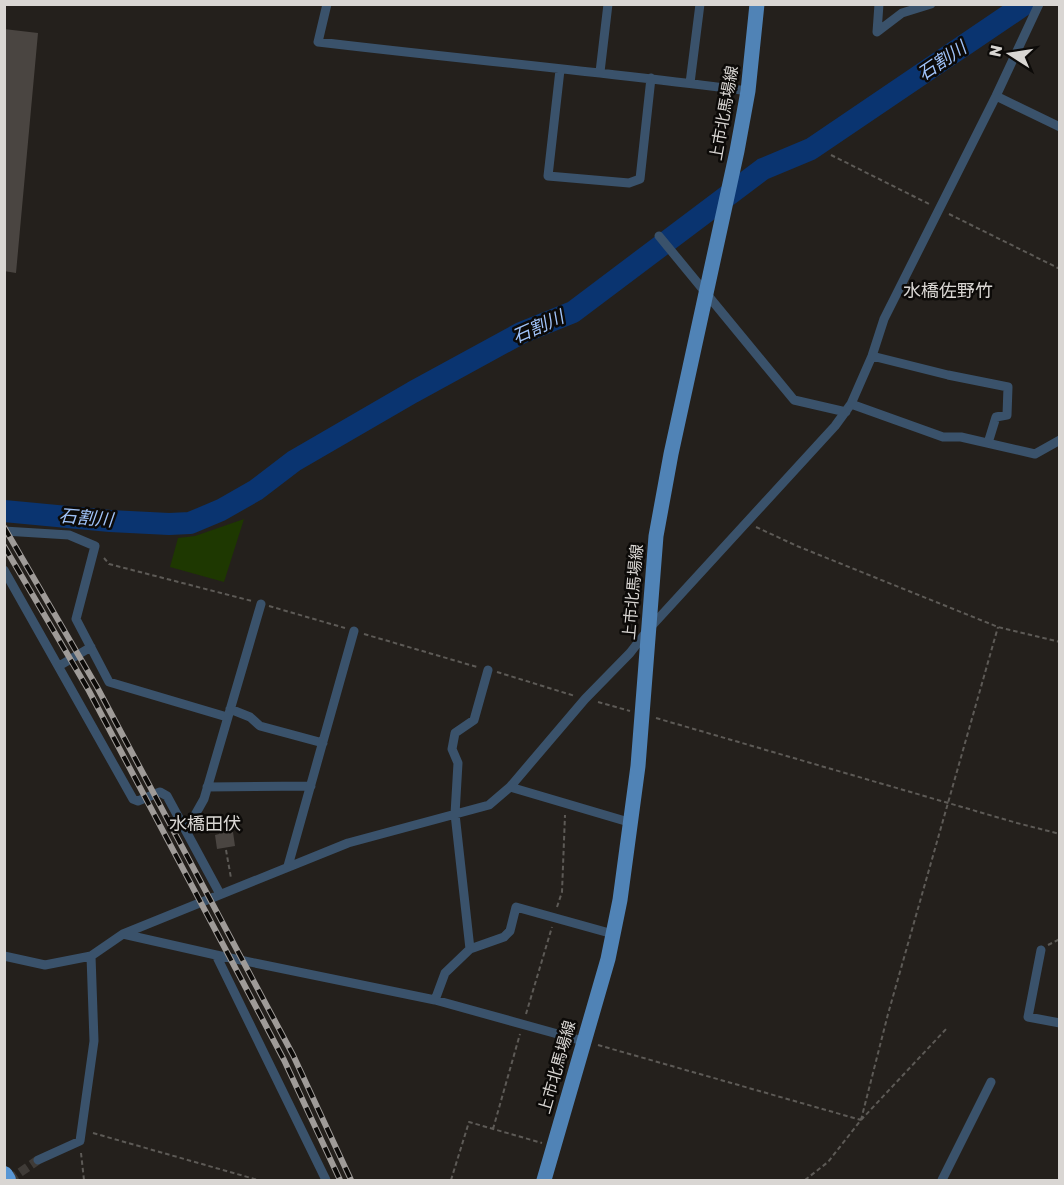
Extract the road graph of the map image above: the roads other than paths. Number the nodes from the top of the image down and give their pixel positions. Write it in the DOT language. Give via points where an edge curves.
graph roads {
  1 [pos="327,4"];
  2 [pos="608,4"];
  3 [pos="700,4"];
  4 [pos="757,4"];
  5 [pos="879,4"];
  6 [pos="931,4"];
  7 [pos="1040,6"];
  8 [pos="560,70"];
  9 [pos="600,72"];
  10 [pos="651,78"];
  11 [pos="690,83"];
  12 [pos="748,91"];
  13 [pos="996,96"];
  14 [pos="1059,127"];
  15 [pos="659,236"];
  16 [pos="706,294"];
  17 [pos="872,356"];
  18 [pos="849,408"];
  19 [pos="1059,440"];
  20 [pos="988,443"];
  21 [pos="4,531"];
  22 [pos="4,570"];
  23 [pos="261,604"];
  24 [pos="354,631"];
  25 [pos="647,631"];
  26 [pos="91,647"];
  27 [pos="59,666"];
  28 [pos="488,670"];
  29 [pos="229,713"];
  30 [pos="323,743"];
  31 [pos="311,786"];
  32 [pos="207,787"];
  33 [pos="510,787"];
  34 [pos="455,814"];
  35 [pos="632,822"];
  36 [pos="186,831"];
  37 [pos="288,866"];
  38 [pos="220,894"];
  39 [pos="123,934"];
  40 [pos="613,934"];
  41 [pos="470,949"];
  42 [pos="1041,950"];
  43 [pos="216,955"];
  44 [pos="4,956"];
  45 [pos="91,956"];
  46 [pos="435,1000"];
  47 [pos="1059,1023"];
  48 [pos="583,1041"];
  49 [pos="991,1082"];
  50 [pos="38,1160"];
  51 [pos="4,1175"];
  52 [pos="7,1180"];
  53 [pos="326,1180"];
  54 [pos="544,1180"];
  55 [pos="942,1180"];
  1 -- 8 [label="street" via="318,42"];
  2 -- 9 [label="street"];
  3 -- 11 [label="street"];
  4 -- 12 [label="main road, 上市北馬場線"];
  5 -- 6 [label="street" via="877,32 902,13"];
  7 -- 13 [label="street"];
  8 -- 9 [label="street"];
  8 -- 10 [label="street" via="548,176 629,183 640,179"];
  9 -- 10 [label="street"];
  10 -- 11 [label="street"];
  11 -- 12 [label="street"];
  12 -- 16 [label="main road, 上市北馬場線"];
  13 -- 14 [label="street"];
  13 -- 17 [label="street" via="884,319"];
  15 -- 16 [label="street"];
  16 -- 18 [label="street" via="794,400"];
  16 -- 25 [label="main road, 上市北馬場線" via="656,536"];
  17 -- 18 [label="street"];
  17 -- 20 [label="street" via="1008,387 1007,415 996,417"];
  18 -- 20 [label="street" via="943,437"];
  18 -- 25 [label="street"];
  19 -- 20 [label="street" via="1035,454"];
  21 -- 26 [label="street" via="69,535 95,546 75,619"];
  22 -- 27 [label="street"];
  23 -- 29 [label="street"];
  24 -- 30 [label="street"];
  25 -- 33 [label="street"];
  25 -- 35 [label="main road, 上市北馬場線"];
  26 -- 27 [label="street"];
  26 -- 29 [label="street" via="109,681"];
  27 -- 36 [label="street" via="133,799 138,801 160,792 167,796"];
  28 -- 34 [label="street" via="474,720 455,733"];
  29 -- 30 [label="street"];
  29 -- 32 [label="street"];
  30 -- 31 [label="street"];
  31 -- 32 [label="street"];
  31 -- 37 [label="street"];
  32 -- 36 [label="street"];
  33 -- 34 [label="street" via="489,805"];
  33 -- 35 [label="street"];
  34 -- 37 [label="street" via="348,843"];
  34 -- 41 [label="street"];
  35 -- 40 [label="main road, 上市北馬場線"];
  36 -- 38 [label="street"];
  37 -- 38 [label="street"];
  38 -- 39 [label="street"];
  39 -- 43 [label="street"];
  39 -- 45 [label="street"];
  40 -- 41 [label="street" via="516,907 510,931 504,937"];
  40 -- 48 [label="main road, 上市北馬場線"];
  41 -- 46 [label="street" via="445,973"];
  42 -- 47 [label="street" via="1028,1017"];
  43 -- 46 [label="street"];
  43 -- 53 [label="street"];
  44 -- 45 [label="street" via="45,965"];
  45 -- 50 [label="street" via="94,1041 80,1141"];
  46 -- 48 [label="street"];
  48 -- 54 [label="main road, 上市北馬場線"];
  49 -- 55 [label="street"];
  51 -- 52 [label="highway"];
}
